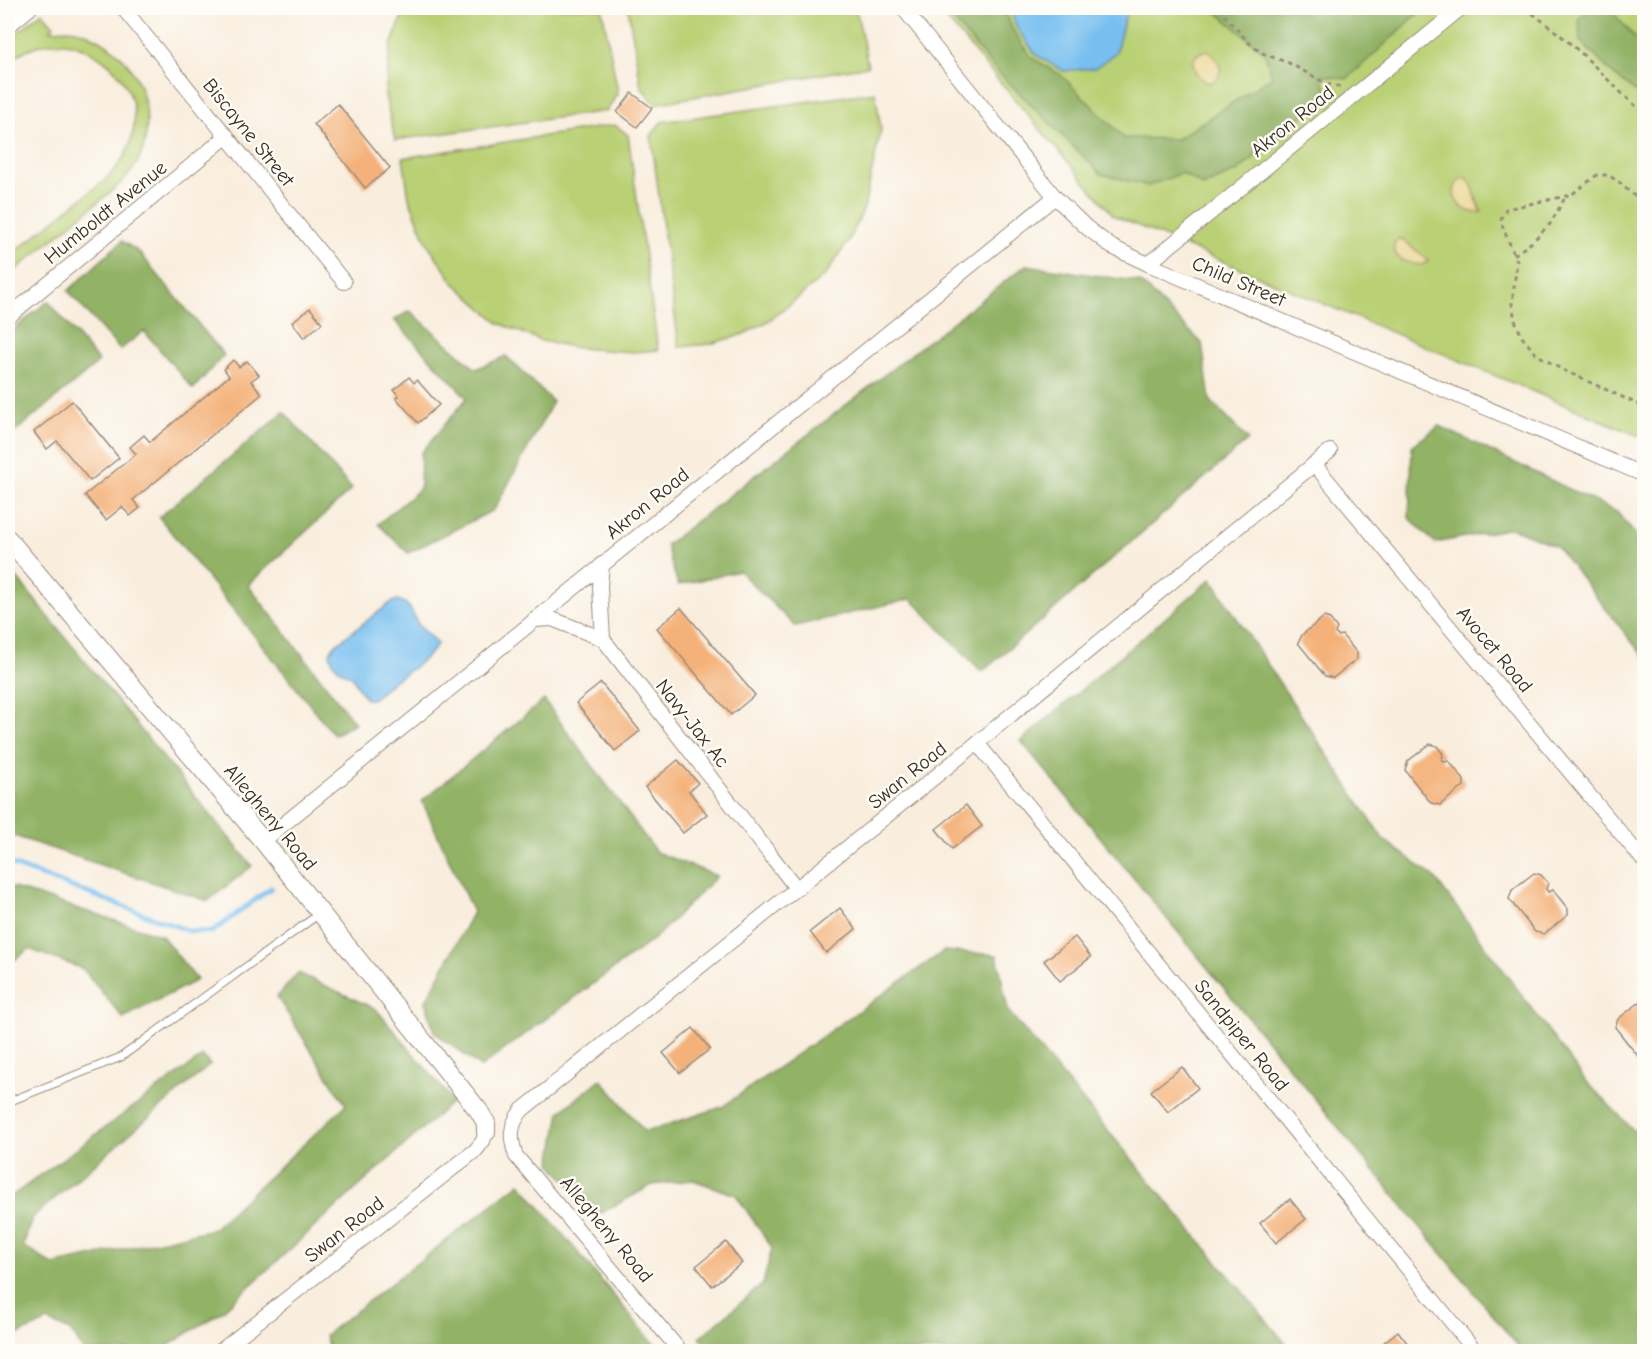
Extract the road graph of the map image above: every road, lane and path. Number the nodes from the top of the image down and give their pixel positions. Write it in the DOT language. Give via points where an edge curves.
graph roads {
  1 [pos="30,8"];
  2 [pos="123,8"];
  3 [pos="903,8"];
  4 [pos="1218,8"];
  5 [pos="1461,8"];
  6 [pos="1525,8"];
  7 [pos="8,26"];
  8 [pos="1343,87"];
  9 [pos="1644,113"];
  10 [pos="227,136"];
  11 [pos="1055,196"];
  12 [pos="1566,196"];
  13 [pos="1644,199"];
  14 [pos="1514,255"];
  15 [pos="1148,264"];
  16 [pos="344,282"];
  17 [pos="8,317"];
  18 [pos="1644,407"];
  19 [pos="1330,451"];
  20 [pos="1314,464"];
  21 [pos="1644,475"];
  22 [pos="8,539"];
  23 [pos="602,564"];
  24 [pos="534,620"];
  25 [pos="603,639"];
  26 [pos="977,743"];
  27 [pos="263,841"];
  28 [pos="1644,861"];
  29 [pos="797,889"];
  30 [pos="321,913"];
  31 [pos="8,1102"];
  32 [pos="512,1130"];
  33 [pos="486,1132"];
  34 [pos="219,1352"];
  35 [pos="681,1352"];
  36 [pos="1476,1352"];
  1 -- 7 [label="street"];
  2 -- 10 [label="street, Biscayne Street"];
  3 -- 11 [label="street, Child Street"];
  4 -- 8 [label="path" via="1264,54 1328,84"];
  5 -- 15 [label="street, Akron Road"];
  6 -- 9 [label="path" via="1567,41"];
  10 -- 16 [label="street, Biscayne Street"];
  10 -- 17 [label="street, Humboldt Avenue"];
  11 -- 15 [label="street, Child Street" via="1112,247"];
  11 -- 23 [label="street, Akron Road"];
  12 -- 13 [label="path" via="1597,175 1608,175"];
  12 -- 14 [label="path" via="1550,224"];
  12 -- 14 [label="path" via="1506,210 1503,228"];
  14 -- 18 [label="path" via="1515,320 1536,354"];
  15 -- 21 [label="street, Child Street"];
  19 -- 20 [label="street, Swan Road"];
  20 -- 26 [label="street, Swan Road"];
  20 -- 28 [label="street, Avocet Road"];
  22 -- 27 [label="street, Allegheny Road"];
  23 -- 24 [label="street, Akron Road"];
  23 -- 25 [label="street"];
  24 -- 25 [label="street" via="552,619"];
  24 -- 27 [label="street, Akron Road"];
  25 -- 29 [label="street, Navy-Jax Ac"];
  26 -- 29 [label="street, Swan Road"];
  26 -- 36 [label="street, Sandpiper Road"];
  27 -- 30 [label="street, Allegheny Road"];
  29 -- 32 [label="street, Swan Road" via="522,1110 514,1119"];
  30 -- 31 [label="lane" via="121,1057"];
  30 -- 33 [label="street, Allegheny Road" via="479,1111"];
  32 -- 35 [label="street, Allegheny Road" via="516,1156"];
  33 -- 34 [label="street, Swan Road" via="476,1150"];
}
